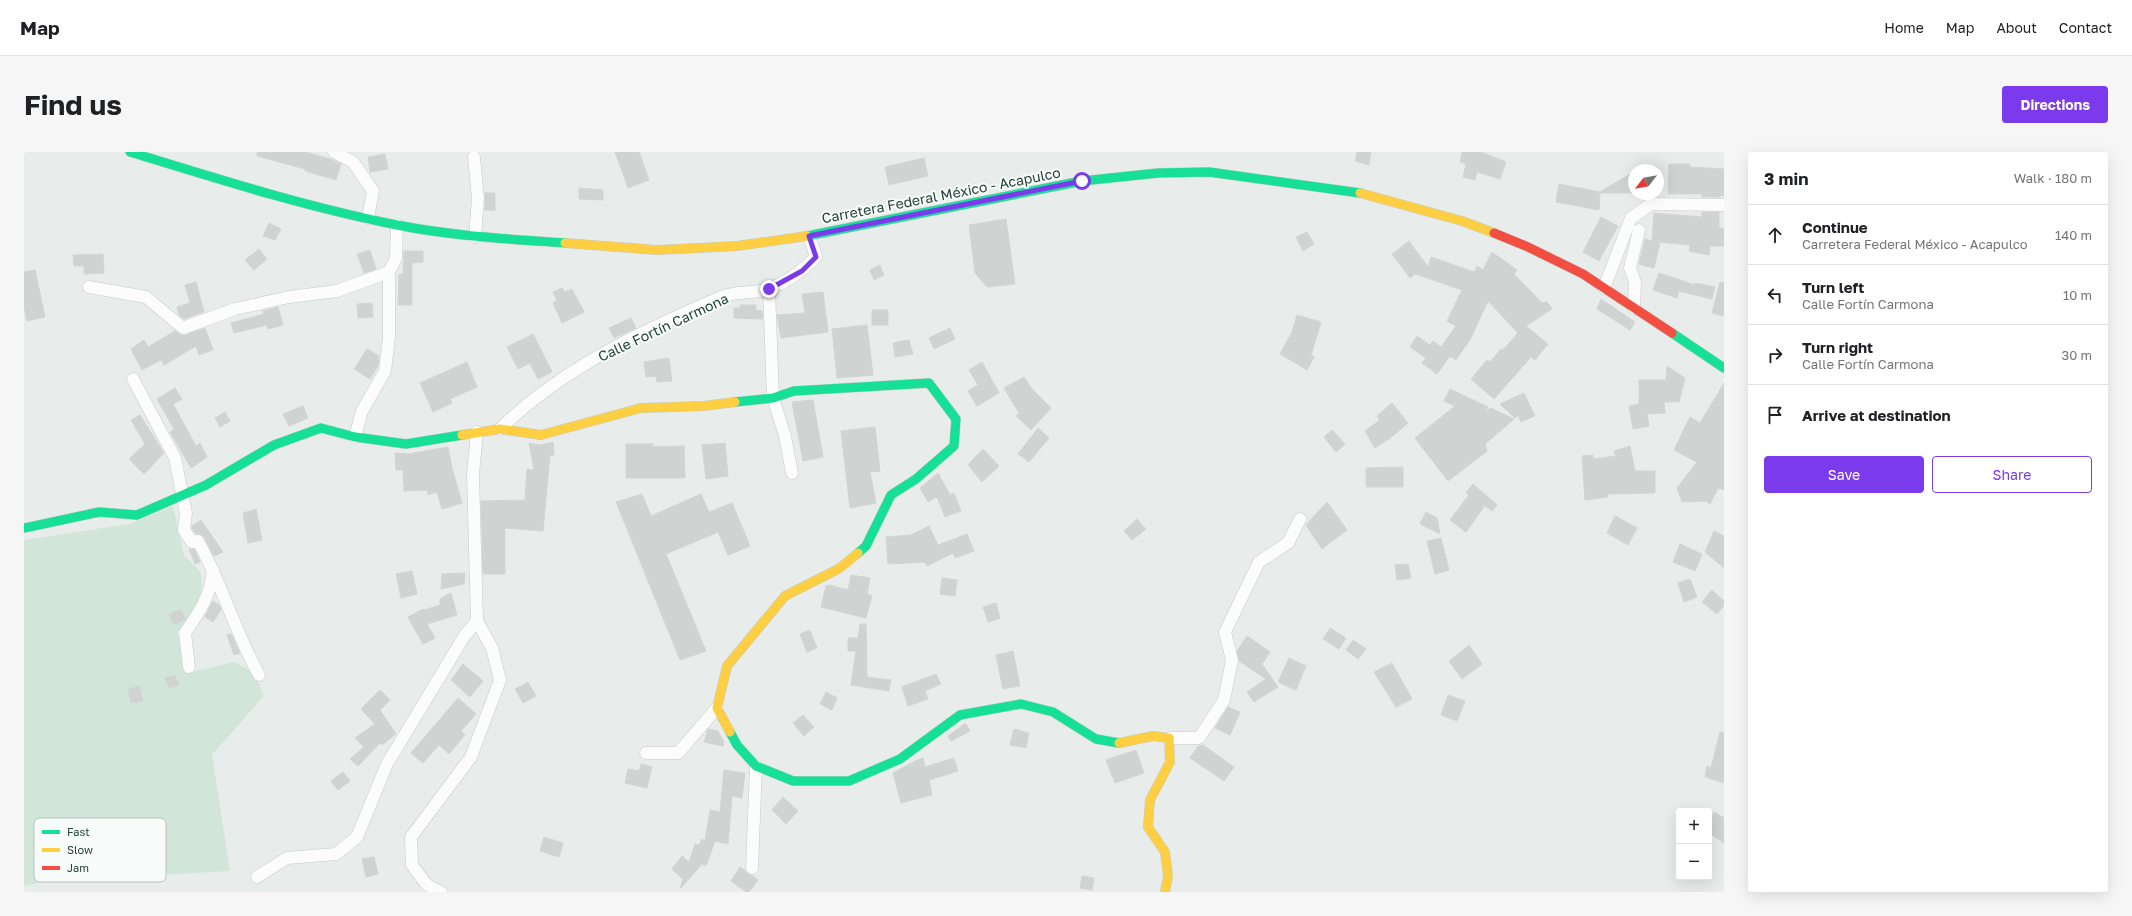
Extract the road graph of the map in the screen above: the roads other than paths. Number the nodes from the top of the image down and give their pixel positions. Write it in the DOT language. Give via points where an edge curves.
graph roads {
  1 [pos="130,152"];
  2 [pos="334,152"];
  3 [pos="474,157"];
  4 [pos="1724,205"];
  5 [pos="368,218"];
  6 [pos="397,225"];
  7 [pos="1639,230"];
  8 [pos="809,236"];
  9 [pos="475,237"];
  10 [pos="389,272"];
  11 [pos="89,287"];
  12 [pos="1604,288"];
  13 [pos="769,289"];
  14 [pos="1634,308"];
  15 [pos="1724,368"];
  16 [pos="133,379"];
  17 [pos="773,398"];
  18 [pos="500,428"];
  19 [pos="477,432"];
  20 [pos="356,437"];
  21 [pos="792,473"];
  22 [pos="183,495"];
  23 [pos="1300,519"];
  24 [pos="24,528"];
  25 [pos="213,568"];
  26 [pos="477,621"];
  27 [pos="189,667"];
  28 [pos="259,675"];
  29 [pos="717,708"];
  30 [pos="1169,738"];
  31 [pos="646,753"];
  32 [pos="756,766"];
  33 [pos="752,868"];
  34 [pos="257,877"];
  35 [pos="441,892"];
  36 [pos="1165,892"];
  1 -- 5 [label="street, Carretera Federal México - Acapulco" via="282,198"];
  2 -- 5 [label="street" via="353,162 373,191"];
  3 -- 9 [label="street" via="478,198"];
  4 -- 12 [label="street" via="1651,204 1631,218"];
  5 -- 6 [label="street, Carretera Federal México - Acapulco"];
  6 -- 9 [label="street, Carretera Federal México - Acapulco"];
  6 -- 10 [label="street" via="396,258"];
  7 -- 14 [label="street" via="1630,268 1635,282"];
  8 -- 9 [label="street, Carretera Federal México - Acapulco" via="737,246 657,250"];
  8 -- 12 [label="street, Carretera Federal México - Acapulco" via="1082,181 1158,173 1208,172 1356,192 1462,222 1528,247 1583,274"];
  8 -- 13 [label="street, Calle Fortín Carmona" via="816,257 802,271"];
  10 -- 11 [label="street" via="337,290 235,309 183,328 146,297"];
  10 -- 20 [label="street" via="389,337 385,371 362,411"];
  12 -- 14 [label="street, Carretera Federal México - Acapulco"];
  13 -- 17 [label="street"];
  13 -- 18 [label="street, Calle Fortín Carmona" via="723,296 629,341 583,365 522,407"];
  14 -- 15 [label="street, Carretera Federal México - Acapulco"];
  16 -- 22 [label="street" via="175,458"];
  17 -- 18 [label="street" via="704,406 641,408 541,436"];
  17 -- 21 [label="street"];
  17 -- 29 [label="street" via="794,391 930,382 956,419 954,446 916,479 891,496 866,546 840,568 785,596 727,666"];
  18 -- 19 [label="street"];
  19 -- 20 [label="street" via="406,444"];
  19 -- 26 [label="street" via="473,474"];
  20 -- 22 [label="street" via="321,428 274,445 206,485"];
  22 -- 24 [label="street" via="137,515 98,512"];
  22 -- 25 [label="street" via="186,513 184,530 192,542 198,541"];
  23 -- 30 [label="street" via="1288,543 1259,562 1225,632 1232,660 1224,700 1199,738"];
  25 -- 27 [label="street" via="212,584 202,609 185,633"];
  25 -- 28 [label="street"];
  26 -- 34 [label="street" via="465,634 387,764 357,837 336,854 287,858"];
  26 -- 35 [label="street" via="492,648 500,680 471,757 411,837 412,865 428,885"];
  29 -- 31 [label="street" via="678,753"];
  29 -- 32 [label="street" via="737,745"];
  30 -- 32 [label="street" via="1153,736 1122,743 1096,739 1053,712 1021,704 960,715 900,759 848,780 792,782"];
  30 -- 36 [label="street" via="1170,762 1150,800 1148,827 1165,852 1168,876"];
  32 -- 33 [label="street"];
}
